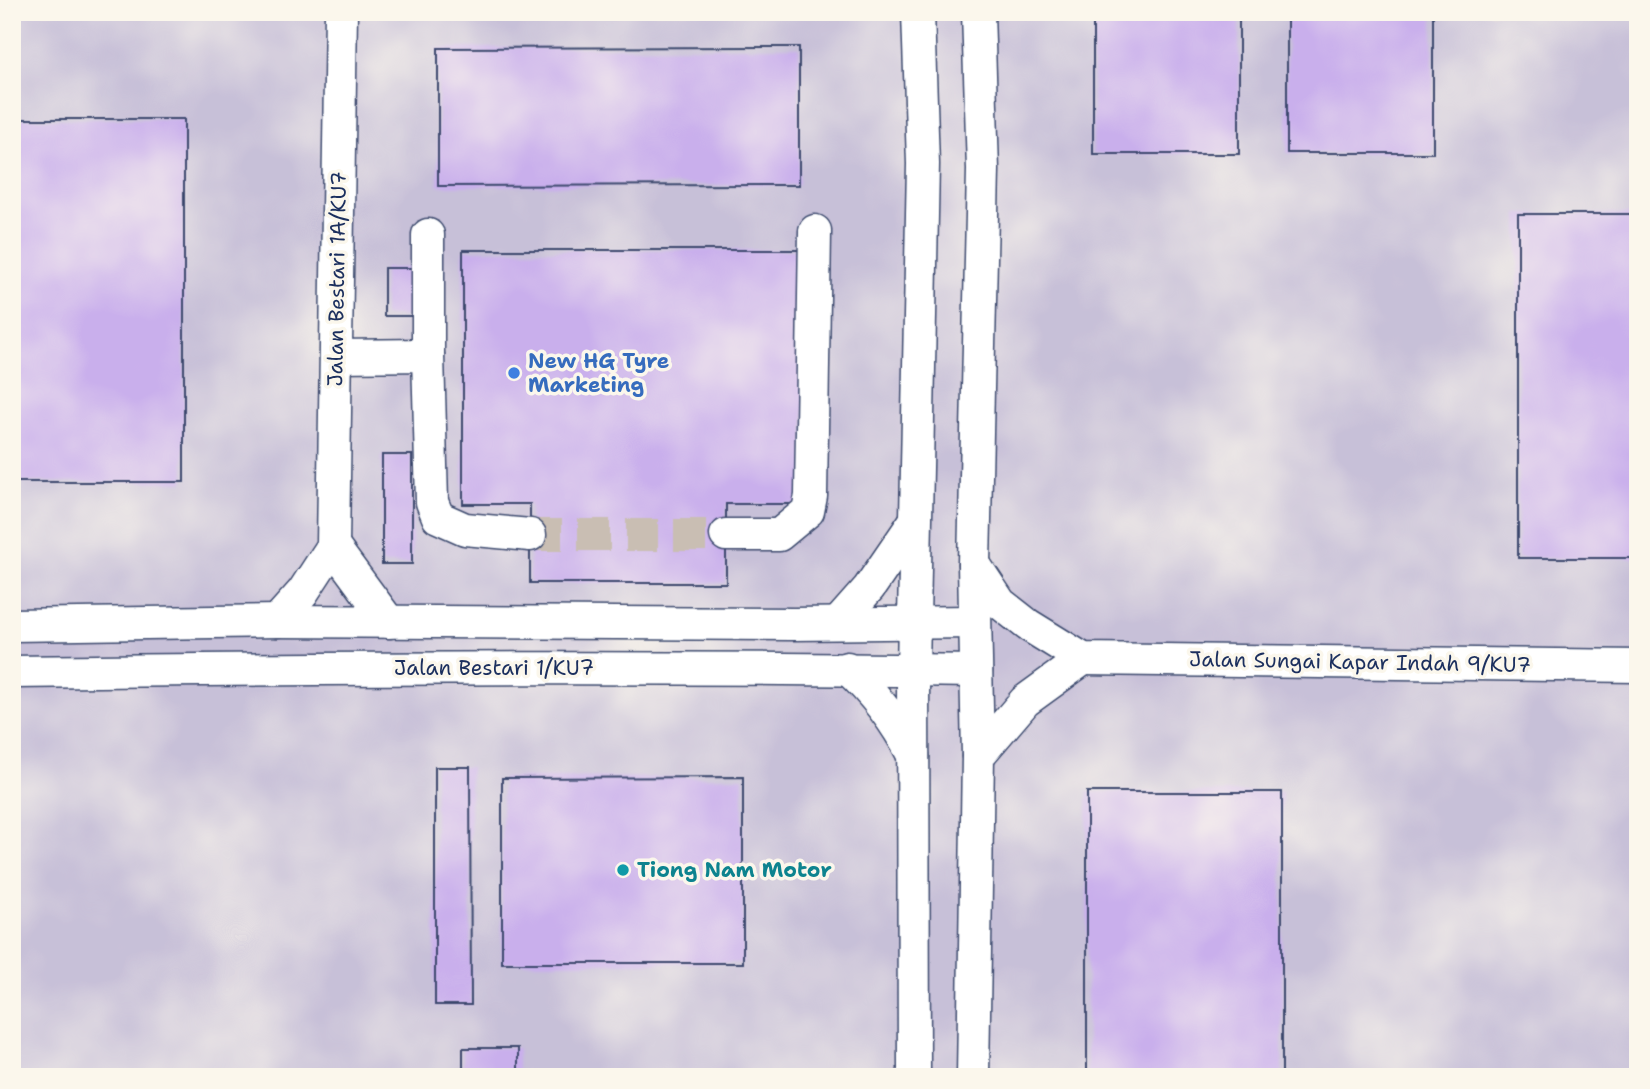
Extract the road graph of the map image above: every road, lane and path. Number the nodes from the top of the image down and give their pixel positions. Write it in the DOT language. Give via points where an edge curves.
graph roads {
  1 [pos="341,12"];
  2 [pos="918,12"];
  3 [pos="978,12"];
  4 [pos="815,230"];
  5 [pos="428,235"];
  6 [pos="428,355"];
  7 [pos="336,356"];
  8 [pos="915,521"];
  9 [pos="726,535"];
  10 [pos="530,536"];
  11 [pos="333,546"];
  12 [pos="974,564"];
  13 [pos="277,621"];
  14 [pos="389,622"];
  15 [pos="915,622"];
  16 [pos="974,622"];
  17 [pos="838,623"];
  18 [pos="12,625"];
  19 [pos="1083,659"];
  20 [pos="1638,666"];
  21 [pos="847,668"];
  22 [pos="913,670"];
  23 [pos="976,671"];
  24 [pos="12,672"];
  25 [pos="914,756"];
  26 [pos="978,756"];
  27 [pos="914,1077"];
  28 [pos="973,1077"];
  1 -- 7 [label="street, Jalan Bestari 1A/KU7"];
  2 -- 8 [label="street" via="923,164"];
  3 -- 12 [label="street" via="983,170"];
  4 -- 9 [label="street" via="808,511 779,534"];
  5 -- 6 [label="street"];
  6 -- 7 [label="street"];
  6 -- 10 [label="street" via="432,502 438,517 465,529"];
  7 -- 11 [label="street, Jalan Bestari 1A/KU7"];
  8 -- 15 [label="street"];
  8 -- 17 [label="street" via="869,588"];
  11 -- 13 [label="street"];
  11 -- 14 [label="street"];
  12 -- 16 [label="street"];
  12 -- 19 [label="street" via="1000,603"];
  13 -- 14 [label="street"];
  13 -- 18 [label="street"];
  14 -- 17 [label="street"];
  15 -- 16 [label="street"];
  15 -- 17 [label="street"];
  15 -- 22 [label="street"];
  16 -- 23 [label="street"];
  19 -- 20 [label="street, Jalan Sungai Kapar Indah 9/KU7"];
  19 -- 26 [label="street" via="1025,701"];
  21 -- 22 [label="street, Jalan Bestari 1/KU7"];
  21 -- 24 [label="street, Jalan Bestari 1/KU7"];
  21 -- 25 [label="street" via="875,695"];
  22 -- 23 [label="street, Jalan Bestari 1/KU7"];
  22 -- 25 [label="street"];
  23 -- 26 [label="street"];
  25 -- 27 [label="street"];
  26 -- 28 [label="street"];
}
